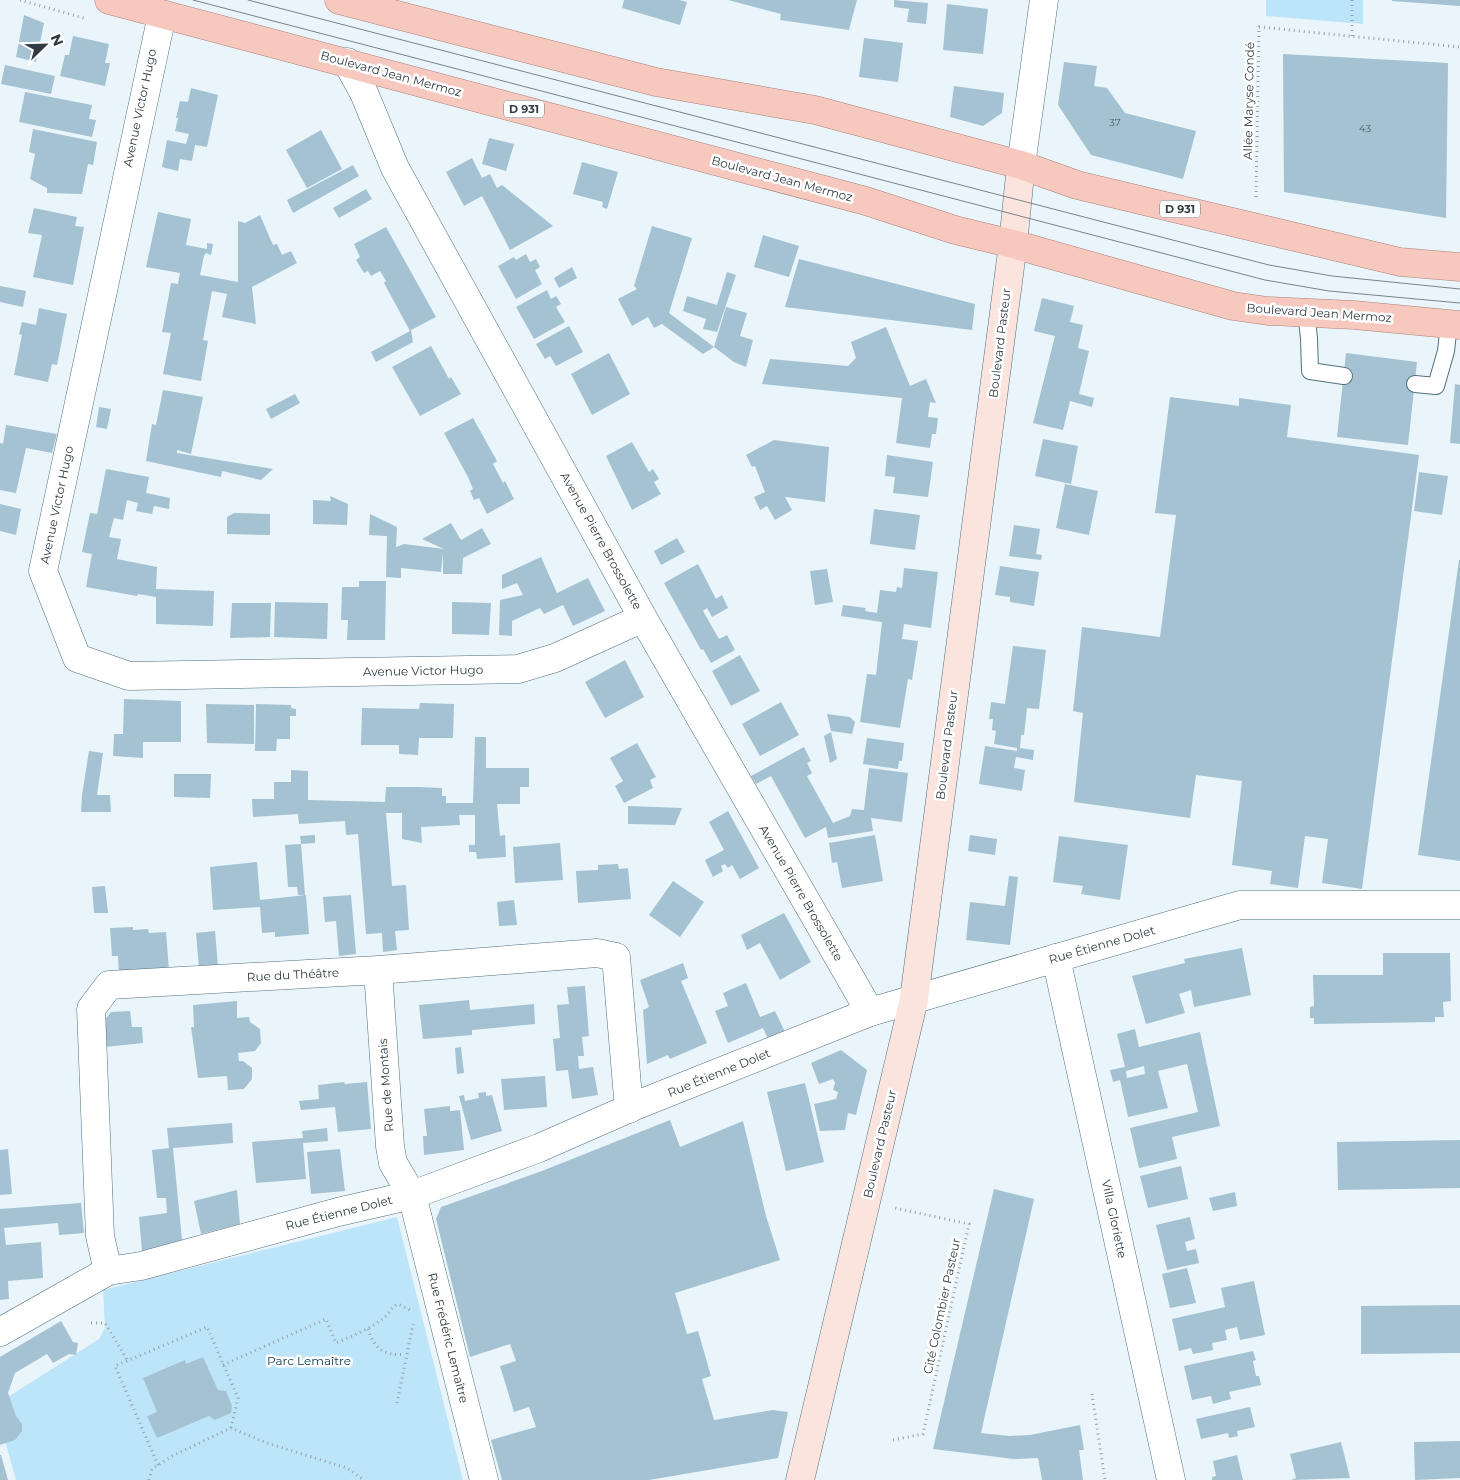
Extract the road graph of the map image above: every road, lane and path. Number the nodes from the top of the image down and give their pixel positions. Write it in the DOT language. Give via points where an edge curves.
graph roads {
  1 [pos="109,0"];
  2 [pos="339,0"];
  3 [pos="1044,0"];
  4 [pos="1352,0"];
  5 [pos="162,15"];
  6 [pos="1352,36"];
  7 [pos="1460,46"];
  8 [pos="347,62"];
  9 [pos="1022,165"];
  10 [pos="1255,227"];
  11 [pos="1013,244"];
  12 [pos="1460,267"];
  13 [pos="1306,312"];
  14 [pos="1455,324"];
  15 [pos="1344,376"];
  16 [pos="1415,384"];
  17 [pos="643,618"];
  18 [pos="1460,905"];
  19 [pos="1056,958"];
  20 [pos="378,970"];
  21 [pos="914,999"];
  22 [pos="870,1012"];
  23 [pos="629,1109"];
  24 [pos="412,1195"];
  25 [pos="867,1201"];
  26 [pos="108,1271"];
  27 [pos="414,1314"];
  28 [pos="414,1319"];
  29 [pos="91,1323"];
  30 [pos="368,1329"];
  31 [pos="0,1332"];
  32 [pos="405,1354"];
  33 [pos="128,1361"];
  34 [pos="223,1364"];
  35 [pos="1092,1394"];
  36 [pos="396,1403"];
  37 [pos="231,1428"];
  38 [pos="894,1440"];
  39 [pos="158,1465"];
  40 [pos="148,1480"];
  41 [pos="364,1480"];
  42 [pos="484,1480"];
  43 [pos="800,1480"];
  44 [pos="1105,1480"];
  45 [pos="1171,1480"];
  1 -- 5 [label="main road, Boulevard Jean Mermoz / D 931"];
  2 -- 9 [label="main road, D 931" via="656,82 815,110"];
  3 -- 9 [label="street, Boulevard Pasteur"];
  4 -- 6 [label="path"];
  5 -- 8 [label="main road, Boulevard Jean Mermoz / D 931"];
  5 -- 17 [label="street, Avenue Victor Hugo" via="43,571 77,658 129,676 518,669 555,658"];
  6 -- 7 [label="path, Allée Maryse Condé"];
  6 -- 10 [label="path, Allée Maryse Condé" via="1259,27"];
  8 -- 11 [label="main road, Boulevard Jean Mermoz / D 931" via="866,201 955,230"];
  8 -- 17 [label="street, Avenue Pierre Brossolette" via="364,92 395,168"];
  9 -- 10 [label="main road, D 931" via="1077,185"];
  9 -- 11 [label="main road, Boulevard Pasteur"];
  10 -- 12 [label="main road, D 931" via="1400,262"];
  11 -- 13 [label="main road, Boulevard Jean Mermoz / D 931" via="1211,301 1268,311"];
  11 -- 21 [label="main road, Boulevard Pasteur"];
  13 -- 14 [label="main road, Boulevard Jean Mermoz / D 931"];
  13 -- 15 [label="lane" via="1310,371"];
  14 -- 16 [label="lane" via="1436,386"];
  17 -- 22 [label="street, Avenue Pierre Brossolette"];
  18 -- 19 [label="street, Rue Étienne Dolet" via="1240,905"];
  19 -- 21 [label="street, Rue Étienne Dolet"];
  19 -- 45 [label="street, Villa Gloriette"];
  20 -- 23 [label="street, Rue du Théâtre" via="597,953 616,957"];
  20 -- 24 [label="street, Rue de Montais" via="390,1146 393,1163"];
  20 -- 26 [label="street, Rue du Théâtre" via="109,985 91,1009 100,1236"];
  21 -- 22 [label="street, Rue Étienne Dolet"];
  21 -- 25 [label="main road, Boulevard Pasteur"];
  22 -- 23 [label="street, Rue Étienne Dolet"];
  23 -- 24 [label="street, Rue Étienne Dolet" via="539,1148"];
  24 -- 26 [label="street, Rue Étienne Dolet" via="142,1266"];
  24 -- 42 [label="street, Rue Frédéric Lemaître"];
  25 -- 38 [label="path, Cité Colombier Pasteur" via="969,1224 923,1434"];
  25 -- 43 [label="main road, Boulevard Pasteur"];
  26 -- 31 [label="street, Rue Étienne Dolet"];
  27 -- 30 [label="path" via="398,1304"];
  28 -- 32 [label="path"];
  29 -- 33 [label="path" via="105,1323"];
  30 -- 32 [label="path" via="372,1343 380,1350 388,1354"];
  30 -- 34 [label="path" via="336,1343 326,1319"];
  32 -- 36 [label="path"];
  33 -- 34 [label="path" via="207,1328"];
  33 -- 39 [label="path" via="115,1366"];
  34 -- 37 [label="path" via="238,1398"];
  35 -- 44 [label="path"];
  37 -- 39 [label="path"];
  37 -- 41 [label="path" via="346,1468"];
  39 -- 40 [label="path" via="152,1469"];
}
